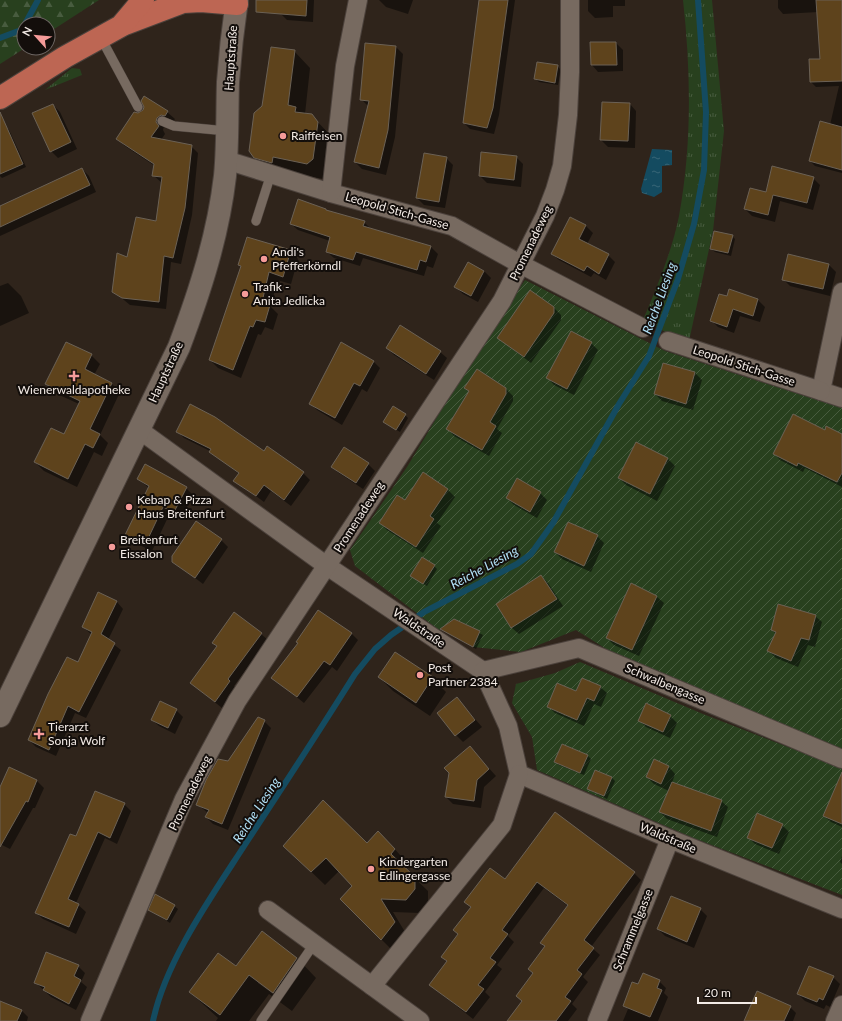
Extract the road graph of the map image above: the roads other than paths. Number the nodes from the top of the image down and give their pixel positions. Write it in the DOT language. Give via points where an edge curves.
graph roads {
  1 [pos="143,0"];
  2 [pos="358,0"];
  3 [pos="570,0"];
  4 [pos="237,2"];
  5 [pos="121,26"];
  6 [pos="101,38"];
  7 [pos="0,98"];
  8 [pos="138,107"];
  9 [pos="162,121"];
  10 [pos="228,131"];
  11 [pos="226,160"];
  12 [pos="271,174"];
  13 [pos="331,192"];
  14 [pos="256,221"];
  15 [pos="520,264"];
  16 [pos="842,292"];
  17 [pos="643,328"];
  18 [pos="668,341"];
  19 [pos="820,391"];
  20 [pos="842,398"];
  21 [pos="138,429"];
  22 [pos="327,566"];
  23 [pos="483,671"];
  24 [pos="0,716"];
  25 [pos="842,759"];
  26 [pos="519,774"];
  27 [pos="670,839"];
  28 [pos="842,909"];
  29 [pos="268,910"];
  30 [pos="314,944"];
  31 [pos="372,986"];
  32 [pos="842,1005"];
  33 [pos="90,1021"];
  34 [pos="261,1021"];
  35 [pos="420,1021"];
  36 [pos="597,1021"];
  37 [pos="835,1021"];
  1 -- 5 [label="main road"];
  2 -- 13 [label="street" via="345,66"];
  3 -- 15 [label="street, Promenadeweg" via="568,116 562,166 544,216"];
  4 -- 5 [label="main road" via="183,2"];
  4 -- 10 [label="main road, Hauptstraße" via="231,38"];
  5 -- 6 [label="main road"];
  6 -- 7 [label="main road" via="65,57"];
  6 -- 8 [label="lane"];
  9 -- 10 [label="lane" via="174,126"];
  10 -- 11 [label="main road, Hauptstraße"];
  11 -- 12 [label="street, Leopold Stich-Gasse"];
  11 -- 21 [label="main road, Hauptstraße" via="219,216 196,302 179,346"];
  12 -- 13 [label="street, Leopold Stich-Gasse"];
  12 -- 14 [label="lane"];
  13 -- 15 [label="street, Leopold Stich-Gasse" via="452,226"];
  15 -- 17 [label="street, Leopold Stich-Gasse"];
  15 -- 22 [label="street, Promenadeweg" via="502,301"];
  16 -- 19 [label="street"];
  18 -- 19 [label="street, Leopold Stich-Gasse"];
  19 -- 20 [label="street, Leopold Stich-Gasse"];
  21 -- 22 [label="street, Waldstraße"];
  21 -- 24 [label="main road, Hauptstraße"];
  22 -- 23 [label="street, Waldstraße"];
  22 -- 33 [label="street, Promenadeweg" via="237,701 184,798"];
  23 -- 25 [label="street, Schwalbengasse" via="579,648"];
  23 -- 26 [label="street" via="508,726"];
  26 -- 27 [label="street, Waldstraße"];
  26 -- 31 [label="street" via="502,825"];
  27 -- 28 [label="street, Waldstraße"];
  27 -- 36 [label="street, Schrammelgasse"];
  29 -- 30 [label="street"];
  30 -- 31 [label="street"];
  30 -- 34 [label="lane"];
  31 -- 35 [label="street"];
  32 -- 37 [label="street"];
}
